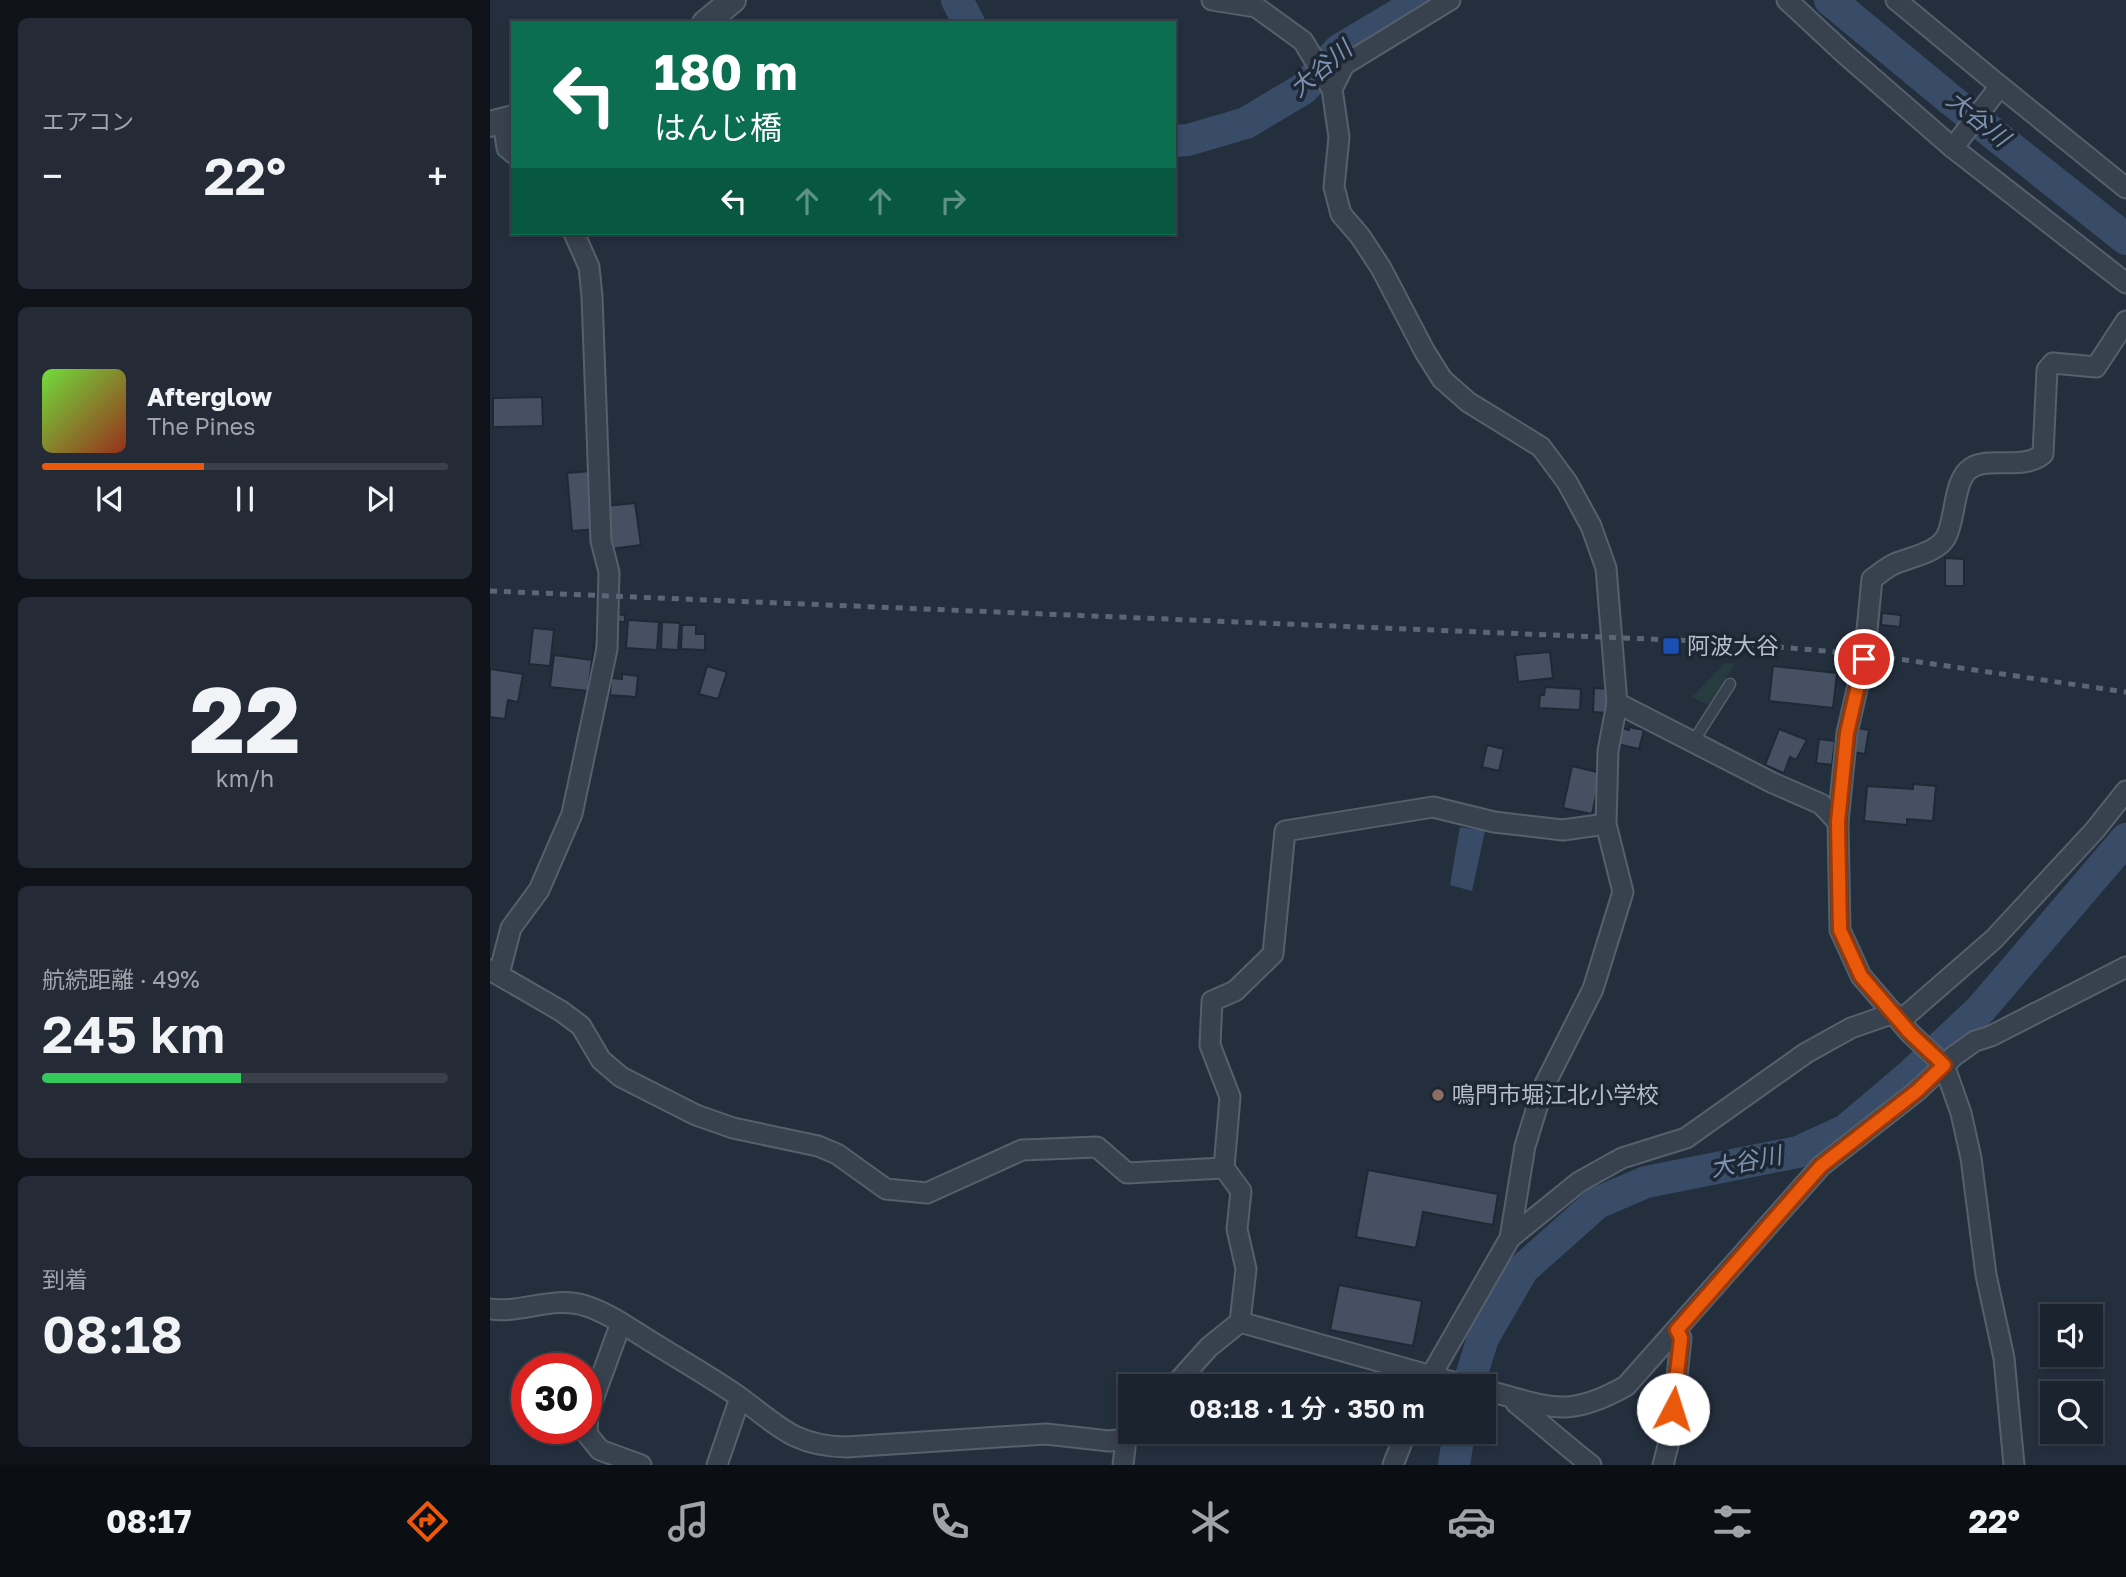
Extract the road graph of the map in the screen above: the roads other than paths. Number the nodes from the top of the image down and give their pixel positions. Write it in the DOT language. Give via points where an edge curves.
graph roads {
  1 [pos="733,0"];
  2 [pos="1212,0"];
  3 [pos="1450,0"];
  4 [pos="1787,0"];
  5 [pos="1896,0"];
  6 [pos="707,21"];
  7 [pos="1329,83"];
  8 [pos="1998,88"];
  9 [pos="502,121"];
  10 [pos="1956,144"];
  11 [pos="511,151"];
  12 [pos="2126,188"];
  13 [pos="575,235"];
  14 [pos="2126,283"];
  15 [pos="2126,321"];
  16 [pos="1730,684"];
  17 [pos="1617,703"];
  18 [pos="1693,742"];
  19 [pos="2126,791"];
  20 [pos="1838,822"];
  21 [pos="1606,824"];
  22 [pos="2126,967"];
  23 [pos="495,972"];
  24 [pos="1902,1022"];
  25 [pos="1941,1063"];
  26 [pos="1224,1168"];
  27 [pos="1510,1238"];
  28 [pos="490,1309"];
  29 [pos="1240,1322"];
  30 [pos="621,1323"];
  31 [pos="1677,1330"];
  32 [pos="1185,1374"];
  33 [pos="1411,1374"];
  34 [pos="1435,1374"];
  35 [pos="1497,1394"];
  36 [pos="740,1398"];
  37 [pos="1118,1438"];
  38 [pos="1127,1444"];
  39 [pos="1401,1444"];
  40 [pos="641,1465"];
  41 [pos="717,1465"];
  42 [pos="1123,1465"];
  43 [pos="1393,1465"];
  44 [pos="1591,1465"];
  45 [pos="1662,1465"];
  46 [pos="2014,1465"];
  1 -- 6 [label="street"];
  2 -- 7 [label="street" via="1256,7 1303,41"];
  3 -- 7 [label="street" via="1344,65"];
  4 -- 10 [label="street"];
  5 -- 8 [label="street"];
  7 -- 17 [label="street" via="1337,110 1334,187 1341,214 1381,268 1442,379 1468,402 1541,447 1591,526 1606,568"];
  8 -- 10 [label="street"];
  8 -- 12 [label="street"];
  9 -- 11 [label="street"];
  10 -- 14 [label="street"];
  13 -- 23 [label="street" via="589,267 592,296 601,541 609,572 607,649 572,814 539,890 511,928"];
  15 -- 20 [label="street" via="2096,367 2053,363 2047,370 2043,454 2025,462 1974,465 1964,473 1946,538 1872,579"];
  16 -- 18 [label="lane"];
  17 -- 18 [label="street"];
  17 -- 21 [label="street" via="1608,751"];
  18 -- 20 [label="street" via="1821,804"];
  19 -- 24 [label="street" via="1994,939"];
  20 -- 24 [label="street" via="1840,930 1861,976"];
  21 -- 26 [label="street" via="1563,830 1494,822 1433,807 1286,831 1273,954 1236,991 1212,1001 1210,1045 1230,1097"];
  21 -- 27 [label="street" via="1623,892 1593,989 1543,1088 1525,1146"];
  22 -- 25 [label="street" via="1975,1041"];
  23 -- 26 [label="street" via="581,1027 601,1060 621,1077 696,1115 837,1154 886,1189 927,1193 1022,1150 1097,1147 1127,1173"];
  24 -- 25 [label="street"];
  24 -- 27 [label="street" via="1852,1028 1806,1053 1686,1138 1622,1158 1578,1182"];
  25 -- 31 [label="street" via="1917,1091 1821,1166"];
  25 -- 46 [label="street" via="1961,1112 1971,1158 1986,1275 2004,1357"];
  26 -- 29 [label="street" via="1241,1191 1237,1229 1246,1269"];
  27 -- 34 [label="street"];
  28 -- 30 [label="street" via="562,1302 584,1305"];
  29 -- 32 [label="street"];
  29 -- 33 [label="street" via="1321,1343"];
  30 -- 36 [label="street"];
  30 -- 40 [label="street" via="588,1413 587,1434 600,1450"];
  31 -- 35 [label="street" via="1626,1386 1604,1398 1566,1408"];
  31 -- 45 [label="street" via="1681,1338 1671,1434"];
  35 -- 44 [label="street" via="1549,1428"];
  36 -- 37 [label="street" via="770,1423 823,1447 1046,1434"];
  36 -- 41 [label="street"];
  38 -- 42 [label="street"];
  39 -- 43 [label="street"];
}
